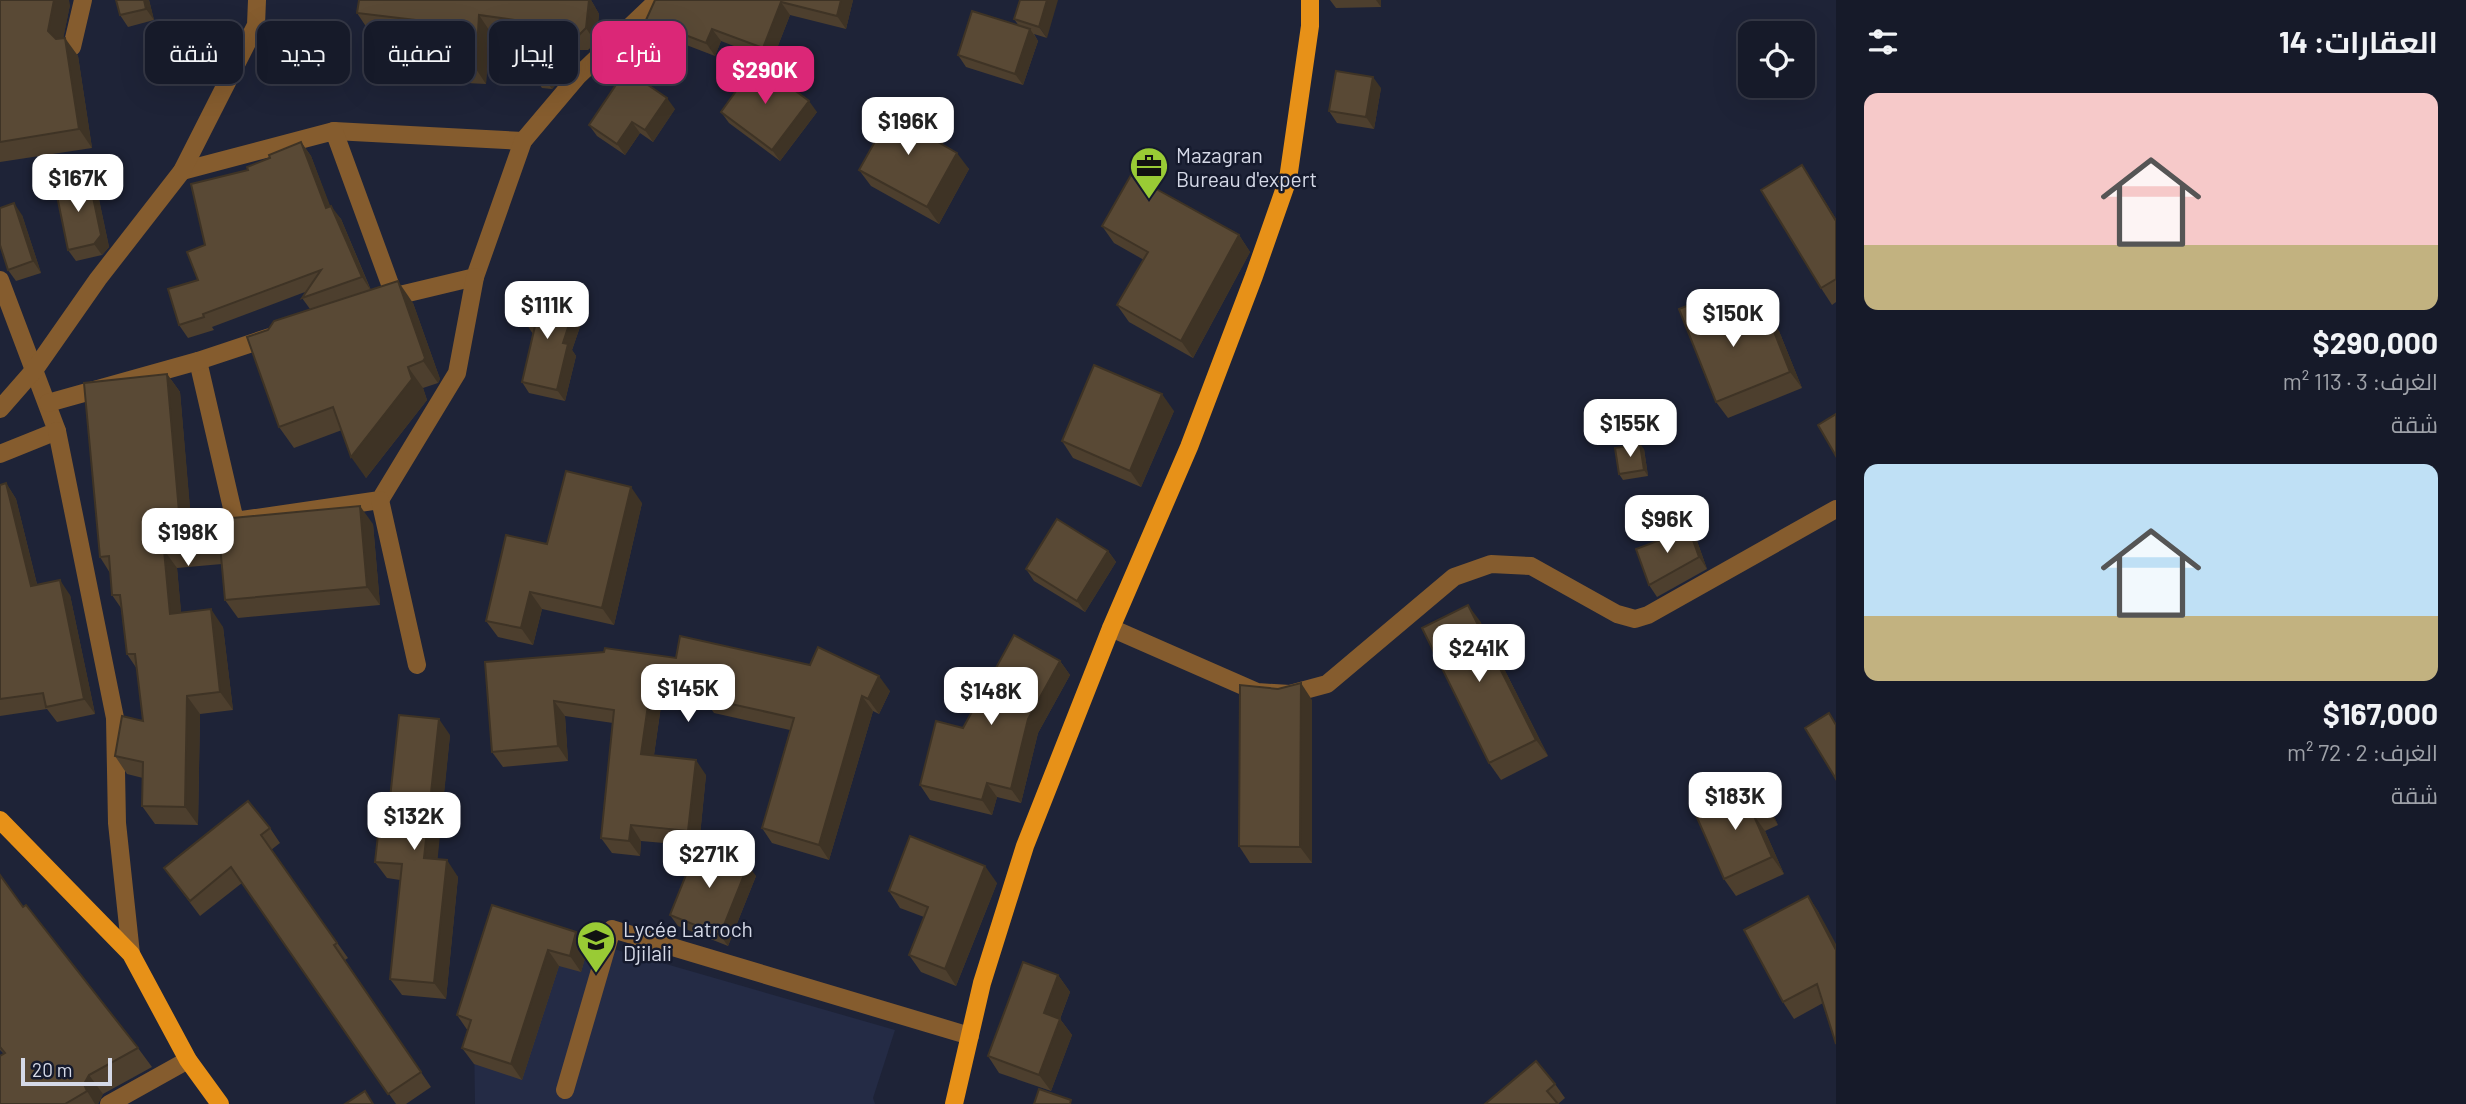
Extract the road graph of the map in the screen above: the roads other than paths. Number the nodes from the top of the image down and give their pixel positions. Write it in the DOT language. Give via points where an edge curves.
graph roads {
  1 [pos="83,0"];
  2 [pos="257,0"];
  3 [pos="657,0"];
  4 [pos="1310,0"];
  5 [pos="72,47"];
  6 [pos="334,131"];
  7 [pos="523,141"];
  8 [pos="183,171"];
  9 [pos="475,277"];
  10 [pos="0,279"];
  11 [pos="394,295"];
  12 [pos="368,304"];
  13 [pos="290,331"];
  14 [pos="198,361"];
  15 [pos="34,369"];
  16 [pos="48,403"];
  17 [pos="0,409"];
  18 [pos="57,431"];
  19 [pos="0,454"];
  20 [pos="380,500"];
  21 [pos="1836,509"];
  22 [pos="1111,628"];
  23 [pos="417,665"];
  24 [pos="0,820"];
  25 [pos="131,954"];
  26 [pos="970,1036"];
  27 [pos="188,1060"];
  28 [pos="565,1090"];
  29 [pos="109,1104"];
  30 [pos="220,1104"];
  31 [pos="954,1104"];
  1 -- 5 [label="street"];
  2 -- 8 [label="street" via="256,25"];
  3 -- 7 [label="street" via="578,76"];
  4 -- 22 [label="main road" via="1288,179 1189,447"];
  6 -- 7 [label="street"];
  6 -- 8 [label="street"];
  6 -- 11 [label="street"];
  7 -- 9 [label="street"];
  8 -- 15 [label="street"];
  9 -- 11 [label="street"];
  9 -- 20 [label="street" via="457,373"];
  10 -- 15 [label="street"];
  11 -- 12 [label="street"];
  13 -- 14 [label="street"];
  14 -- 16 [label="street"];
  14 -- 20 [label="street" via="235,521"];
  15 -- 16 [label="street"];
  15 -- 17 [label="street"];
  16 -- 18 [label="street"];
  18 -- 19 [label="street"];
  18 -- 25 [label="street" via="115,719 117,823"];
  20 -- 23 [label="street"];
  21 -- 22 [label="street" via="1635,619 1617,614 1531,566 1491,564 1454,578 1327,684 1290,694 1257,692"];
  22 -- 26 [label="main road" via="1025,846"];
  24 -- 25 [label="main road"];
  25 -- 27 [label="main road"];
  26 -- 28 [label="street" via="612,929"];
  26 -- 31 [label="main road"];
  27 -- 29 [label="street"];
  27 -- 30 [label="main road"];
}
